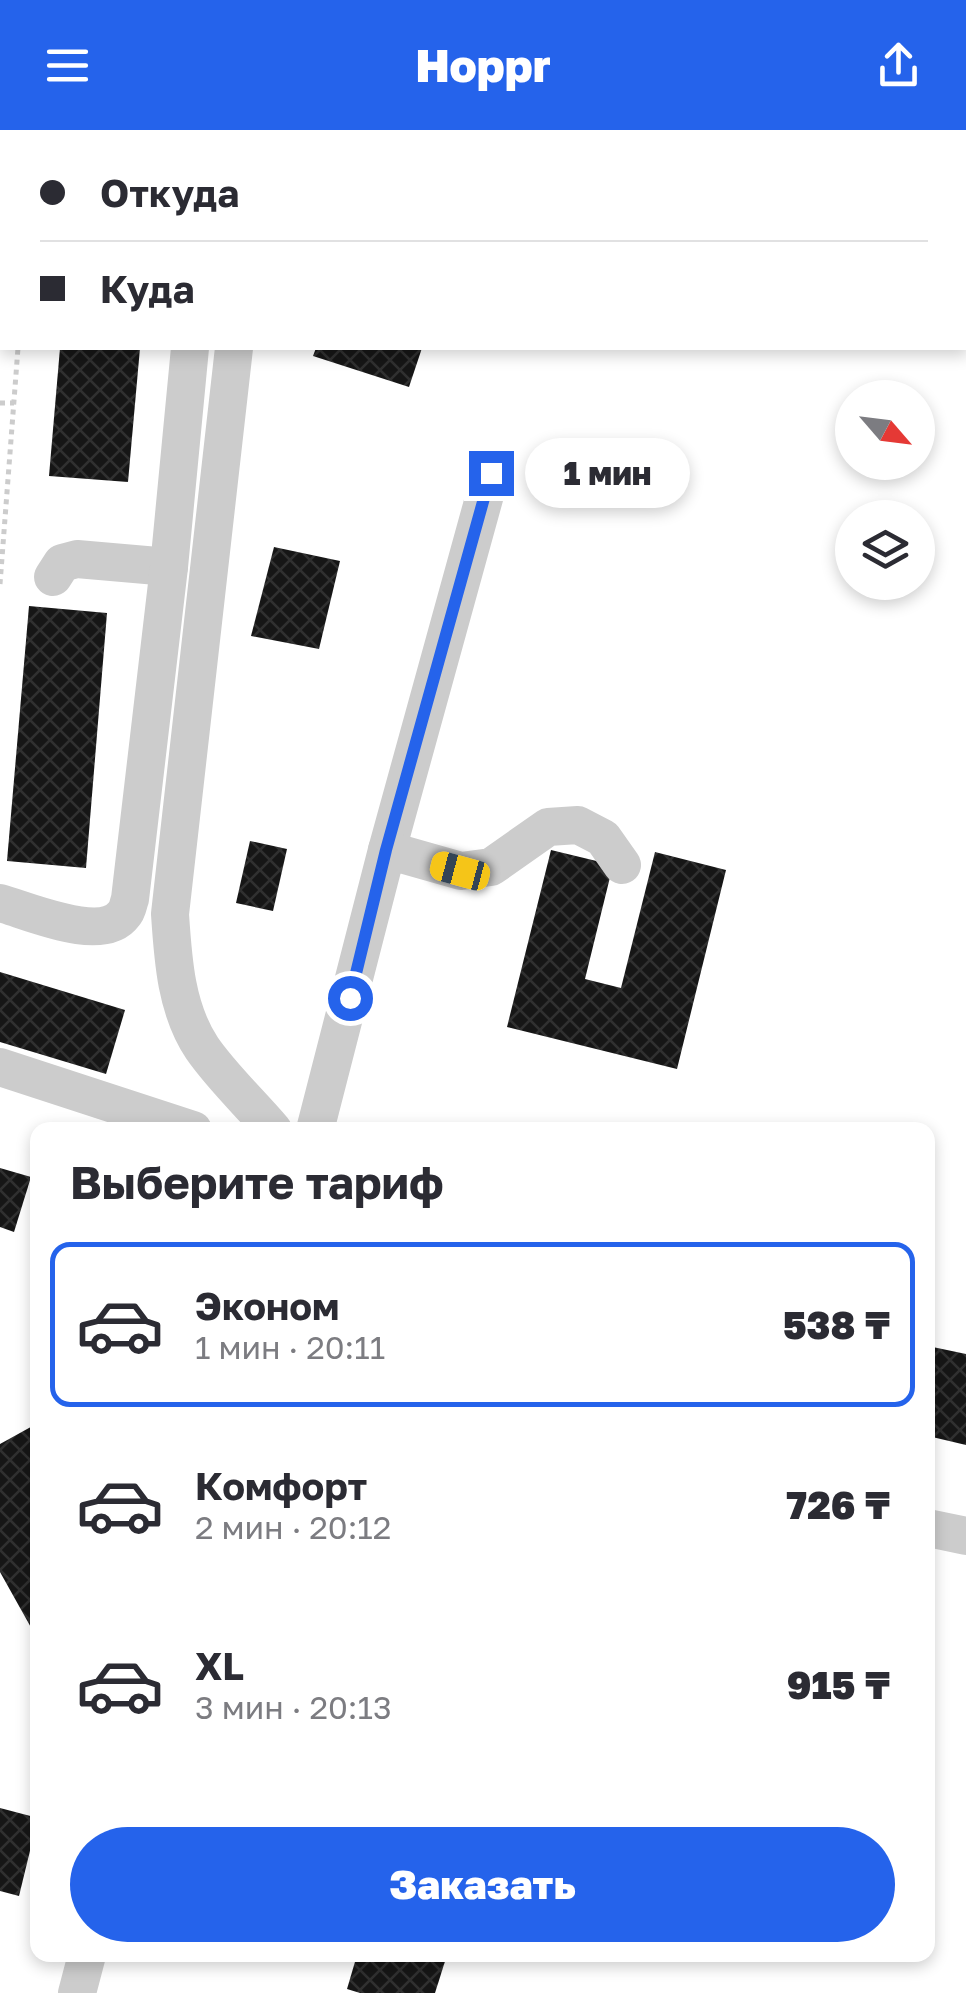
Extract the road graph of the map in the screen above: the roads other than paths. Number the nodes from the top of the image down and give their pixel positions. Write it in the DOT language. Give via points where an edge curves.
graph roads {
  1 [pos="190,350"];
  2 [pos="234,350"];
  3 [pos="491,473"];
  4 [pos="169,567"];
  5 [pos="52,577"];
  6 [pos="386,850"];
  7 [pos="622,864"];
  8 [pos="0,903"];
  9 [pos="0,1067"];
  10 [pos="168,1122"];
  11 [pos="266,1122"];
  12 [pos="317,1122"];
  13 [pos="935,1529"];
  14 [pos="966,1536"];
  15 [pos="85,1962"];
  16 [pos="77,1993"];
  1 -- 4 [label="street"];
  2 -- 11 [label="street" via="170,914 180,999 201,1047"];
  3 -- 6 [label="street"];
  4 -- 5 [label="street" via="77,559 62,563"];
  4 -- 8 [label="street" via="124,916 87,928"];
  6 -- 7 [label="street" via="460,871 490,867 548,827 578,826 603,838"];
  6 -- 12 [label="street"];
  9 -- 10 [label="street"];
  13 -- 14 [label="street"];
  15 -- 16 [label="street"];
}
